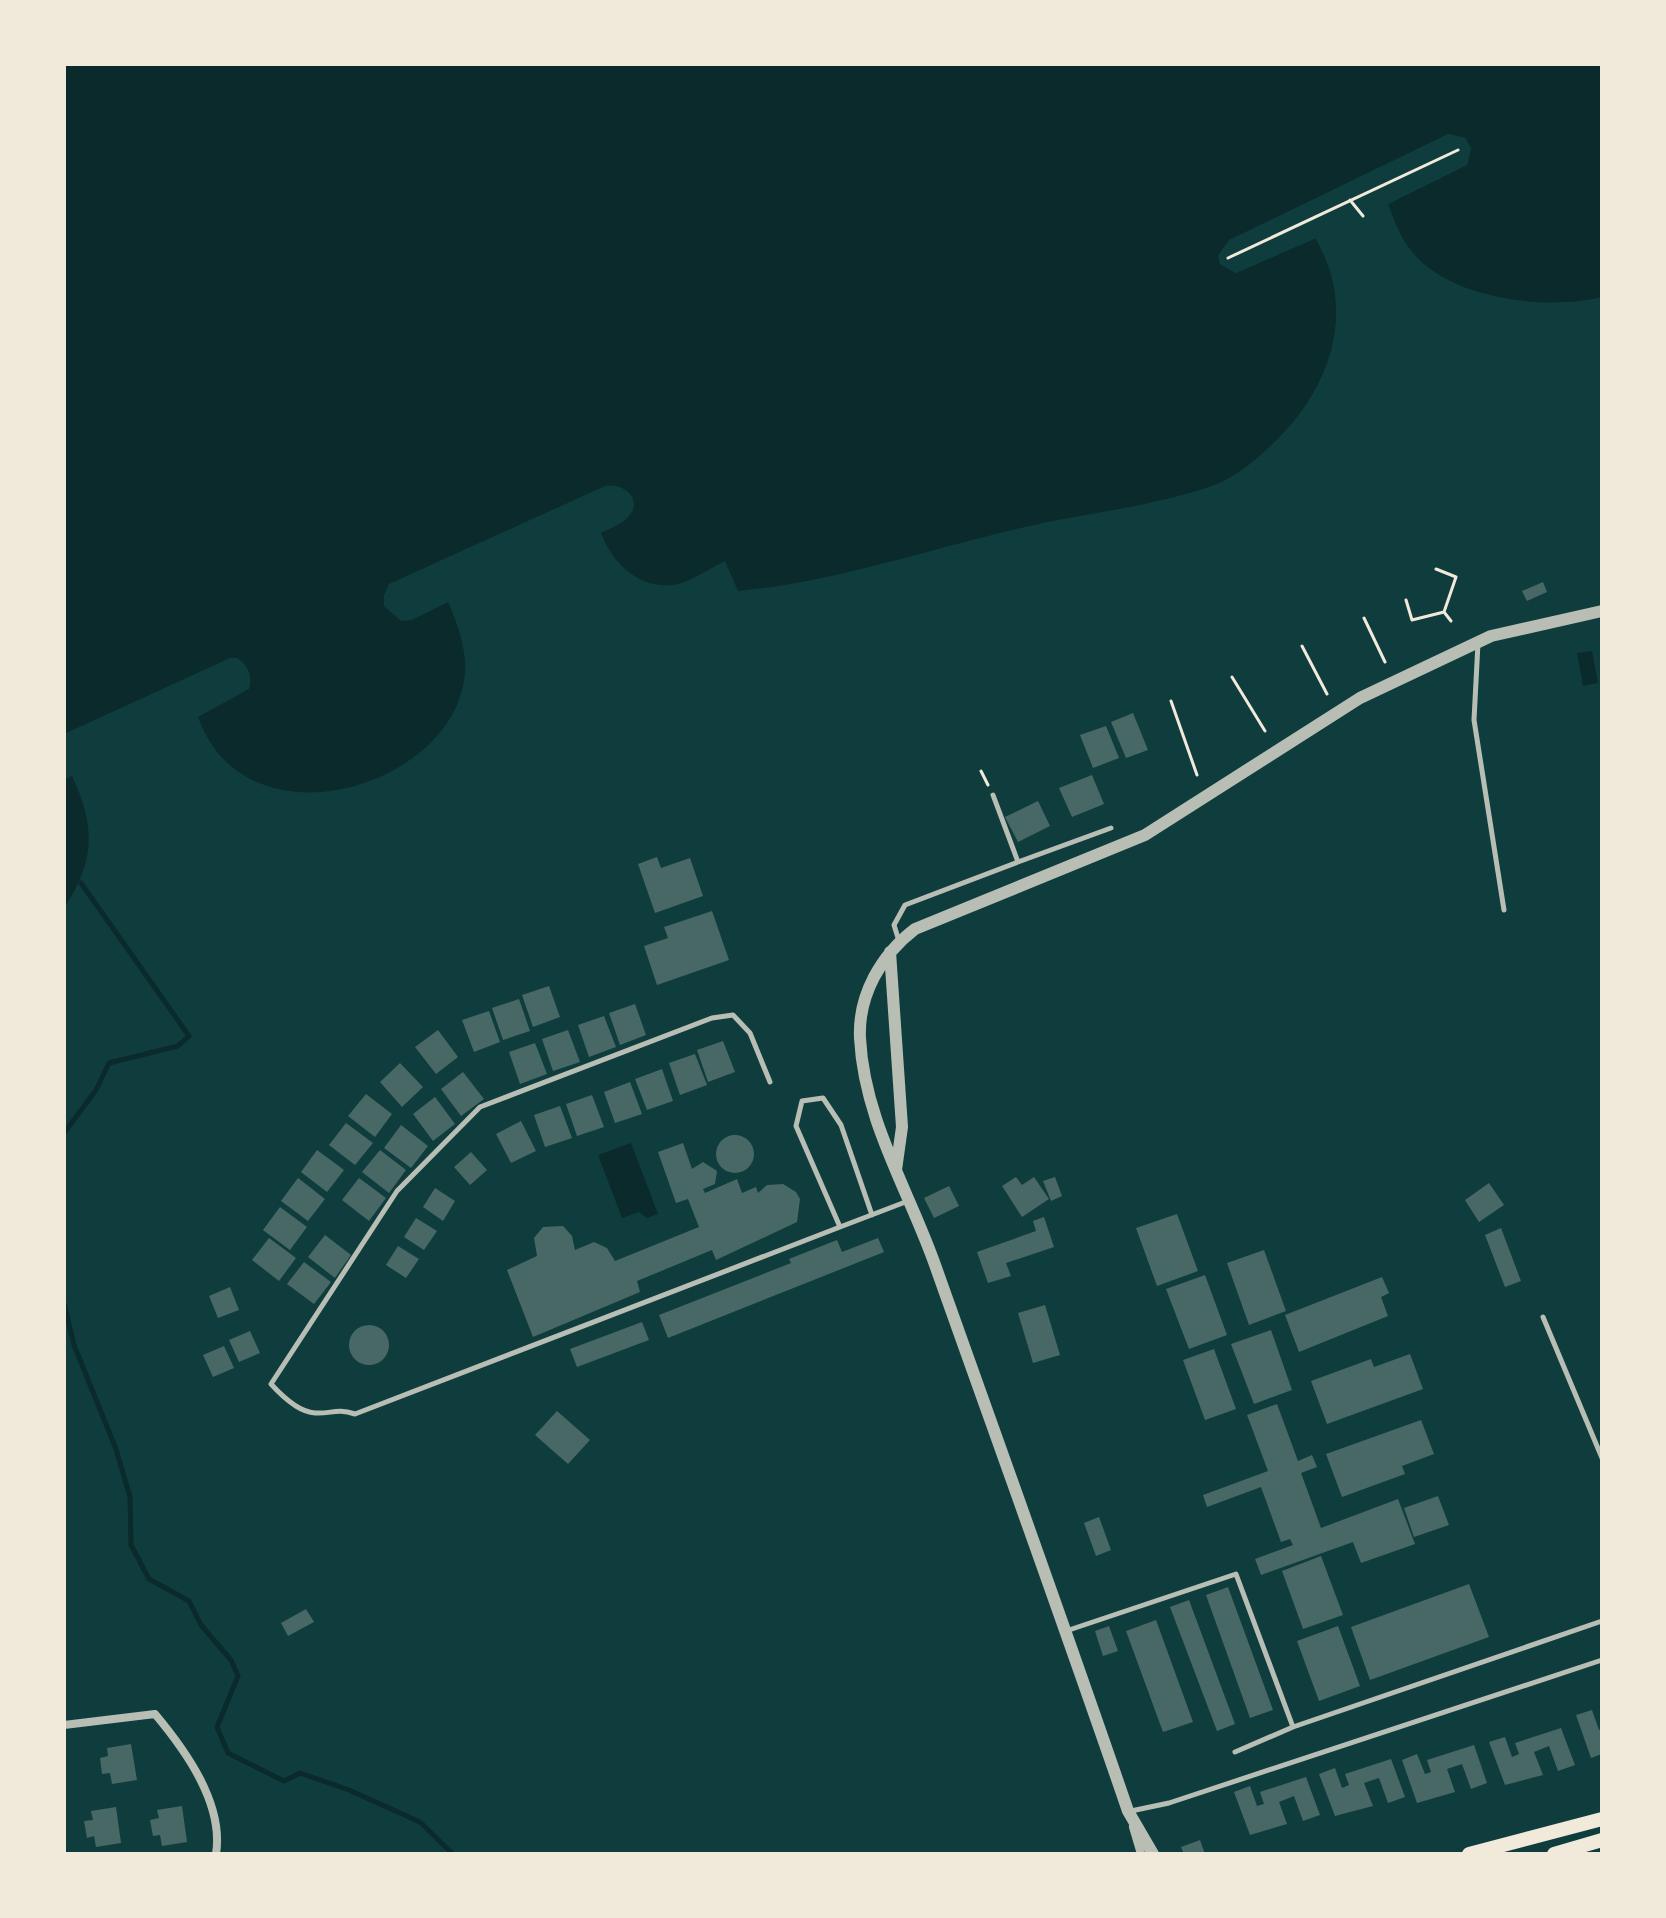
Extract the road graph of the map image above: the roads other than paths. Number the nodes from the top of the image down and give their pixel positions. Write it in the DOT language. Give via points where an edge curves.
graph roads {
  1 [pos="1602,611"];
  2 [pos="1478,642"];
  3 [pos="993,795"];
  4 [pos="1111,828"];
  5 [pos="1018,862"];
  6 [pos="1504,910"];
  7 [pos="895,947"];
  8 [pos="770,1082"];
  9 [pos="896,1170"];
  10 [pos="908,1201"];
  11 [pos="872,1215"];
  12 [pos="840,1227"];
  13 [pos="1543,1317"];
  14 [pos="1602,1458"];
  15 [pos="1602,1621"];
  16 [pos="1066,1631"];
  17 [pos="1602,1660"];
  18 [pos="64,1725"];
  19 [pos="1293,1727"];
  20 [pos="1235,1752"];
  21 [pos="1128,1811"];
  22 [pos="1602,1819"];
  23 [pos="1602,1840"];
  24 [pos="216,1854"];
  25 [pos="1141,1854"];
  26 [pos="1153,1854"];
  27 [pos="1469,1854"];
  28 [pos="1554,1854"];
  1 -- 2 [label="street"];
  2 -- 6 [label="lane" via="1474,720"];
  2 -- 7 [label="street" via="1360,698 1145,835 915,929"];
  3 -- 5 [label="lane"];
  4 -- 5 [label="lane"];
  5 -- 7 [label="lane" via="905,905 894,925"];
  7 -- 9 [label="street" via="902,1127"];
  7 -- 9 [label="street" via="873,976 860,1034 871,1109"];
  8 -- 12 [label="lane" via="750,1033 733,1015 712,1018 480,1107 397,1191 271,1384 285,1400 314,1413 338,1408 355,1414"];
  9 -- 10 [label="street"];
  10 -- 11 [label="lane"];
  10 -- 16 [label="street"];
  11 -- 12 [label="lane"];
  11 -- 12 [label="lane" via="841,1125 823,1098 802,1101 796,1126"];
  13 -- 14 [label="lane"];
  15 -- 19 [label="lane"];
  16 -- 19 [label="lane" via="1236,1574"];
  16 -- 21 [label="street"];
  17 -- 21 [label="lane" via="1169,1803"];
  18 -- 24 [label="street" via="155,1714 188,1753 220,1832"];
  19 -- 20 [label="lane"];
  21 -- 25 [label="street"];
  21 -- 26 [label="street"];
  22 -- 27 [label="main road"];
  23 -- 28 [label="main road"];
}
